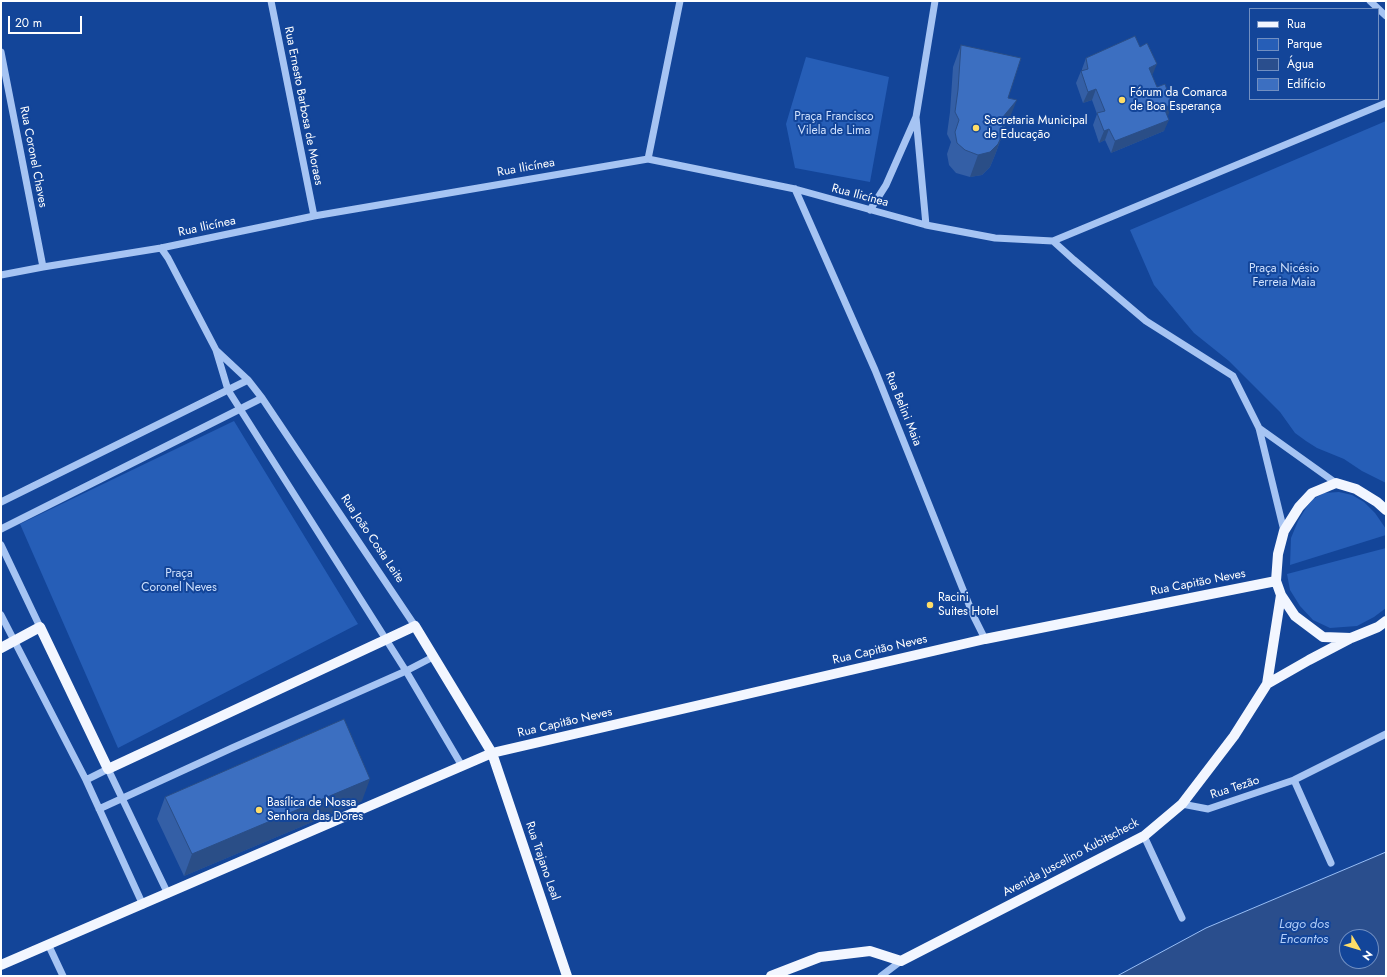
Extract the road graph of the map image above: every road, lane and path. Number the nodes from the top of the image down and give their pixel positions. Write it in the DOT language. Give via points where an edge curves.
graph roads {
  1 [pos="271,1"];
  2 [pos="680,1"];
  3 [pos="935,1"];
  4 [pos="1370,1"];
  5 [pos="1377,8"];
  6 [pos="1,52"];
  7 [pos="1386,103"];
  8 [pos="916,117"];
  9 [pos="648,159"];
  10 [pos="795,189"];
  11 [pos="870,210"];
  12 [pos="314,216"];
  13 [pos="926,225"];
  14 [pos="1053,241"];
  15 [pos="161,248"];
  16 [pos="43,267"];
  17 [pos="1,275"];
  18 [pos="216,350"];
  19 [pos="248,380"];
  20 [pos="228,390"];
  21 [pos="262,398"];
  22 [pos="240,409"];
  23 [pos="1259,428"];
  24 [pos="1336,483"];
  25 [pos="1,502"];
  26 [pos="1386,510"];
  27 [pos="1,529"];
  28 [pos="1284,531"];
  29 [pos="1,545"];
  30 [pos="1276,581"];
  31 [pos="1281,595"];
  32 [pos="1,615"];
  33 [pos="1386,621"];
  34 [pos="415,626"];
  35 [pos="40,627"];
  36 [pos="1352,638"];
  37 [pos="386,640"];
  38 [pos="985,640"];
  39 [pos="14,641"];
  40 [pos="1,648"];
  41 [pos="433,656"];
  42 [pos="406,671"];
  43 [pos="1268,684"];
  44 [pos="1386,734"];
  45 [pos="492,753"];
  46 [pos="462,766"];
  47 [pos="108,769"];
  48 [pos="86,780"];
  49 [pos="1294,780"];
  50 [pos="122,799"];
  51 [pos="1182,804"];
  52 [pos="99,809"];
  53 [pos="1144,836"];
  54 [pos="1331,863"];
  55 [pos="168,894"];
  56 [pos="143,904"];
  57 [pos="1182,918"];
  58 [pos="48,944"];
  59 [pos="901,961"];
  60 [pos="1,965"];
  61 [pos="63,976"];
  62 [pos="567,976"];
  63 [pos="771,976"];
  64 [pos="881,976"];
  1 -- 12 [label="street, Rua Ernesto Barbosa de Moraes"];
  2 -- 9 [label="street"];
  3 -- 8 [label="street"];
  4 -- 5 [label="street"];
  6 -- 16 [label="street, Rua Coronel Chaves"];
  7 -- 14 [label="street"];
  8 -- 11 [label="street" via="886,185"];
  8 -- 13 [label="street"];
  9 -- 10 [label="street, Rua Ilicínea"];
  9 -- 12 [label="street, Rua Ilicínea"];
  10 -- 11 [label="street, Rua Ilicínea"];
  10 -- 38 [label="street, Rua Belini Maia" via="875,370"];
  11 -- 13 [label="street, Rua Ilicínea"];
  12 -- 15 [label="street, Rua Ilicínea"];
  13 -- 14 [label="street, Rua Ilicínea" via="995,238"];
  14 -- 23 [label="street" via="1146,321 1233,376"];
  15 -- 16 [label="street, Rua Ilicínea"];
  15 -- 18 [label="street, Rua João Costa Leite"];
  16 -- 17 [label="street, Rua Ilicínea"];
  18 -- 19 [label="street, Rua João Costa Leite"];
  18 -- 20 [label="street, Rua João Costa Leite"];
  19 -- 20 [label="street"];
  19 -- 21 [label="street, Rua João Costa Leite"];
  20 -- 22 [label="street, Rua João Costa Leite"];
  20 -- 25 [label="street"];
  21 -- 22 [label="street"];
  21 -- 34 [label="street, Rua João Costa Leite"];
  22 -- 27 [label="street"];
  22 -- 37 [label="street, Rua João Costa Leite"];
  23 -- 24 [label="street"];
  23 -- 28 [label="street"];
  24 -- 26 [label="main road" via="1356,488"];
  24 -- 28 [label="main road" via="1312,493 1299,507"];
  28 -- 30 [label="main road" via="1278,554"];
  29 -- 35 [label="street"];
  30 -- 31 [label="main road"];
  30 -- 38 [label="main road, Rua Capitão Neves"];
  31 -- 36 [label="main road" via="1295,616 1323,637"];
  31 -- 43 [label="main road, Avenida Juscelino Kubitscheck"];
  32 -- 39 [label="street"];
  33 -- 36 [label="main road, Avenida Juscelino Kubitscheck"];
  34 -- 37 [label="main road"];
  34 -- 41 [label="main road, Rua João Costa Leite"];
  35 -- 39 [label="main road"];
  35 -- 47 [label="main road"];
  36 -- 43 [label="main road, Avenida Juscelino Kubitscheck"];
  37 -- 42 [label="street, Rua João Costa Leite"];
  37 -- 47 [label="main road"];
  38 -- 45 [label="main road, Rua Capitão Neves"];
  39 -- 40 [label="main road"];
  39 -- 48 [label="street"];
  41 -- 42 [label="street"];
  41 -- 45 [label="main road, Rua João Costa Leite"];
  42 -- 46 [label="street, Rua João Costa Leite"];
  42 -- 50 [label="street"];
  43 -- 51 [label="main road, Avenida Juscelino Kubitscheck" via="1234,736"];
  44 -- 49 [label="street, Rua Tezão"];
  45 -- 46 [label="main road"];
  45 -- 62 [label="main road, Rua Trajano Leal"];
  46 -- 55 [label="main road"];
  47 -- 48 [label="street"];
  47 -- 50 [label="street"];
  48 -- 52 [label="street"];
  49 -- 51 [label="street, Rua Tezão" via="1208,808"];
  49 -- 54 [label="street"];
  50 -- 52 [label="street"];
  50 -- 55 [label="street"];
  51 -- 53 [label="main road, Avenida Juscelino Kubitscheck"];
  52 -- 56 [label="street"];
  53 -- 57 [label="street"];
  53 -- 59 [label="main road, Avenida Juscelino Kubitscheck"];
  55 -- 56 [label="main road"];
  56 -- 58 [label="main road"];
  58 -- 60 [label="main road"];
  58 -- 61 [label="street"];
  59 -- 63 [label="main road" via="870,951 820,957"];
  59 -- 64 [label="street, Avenida Juscelino Kubitscheck"];
}
